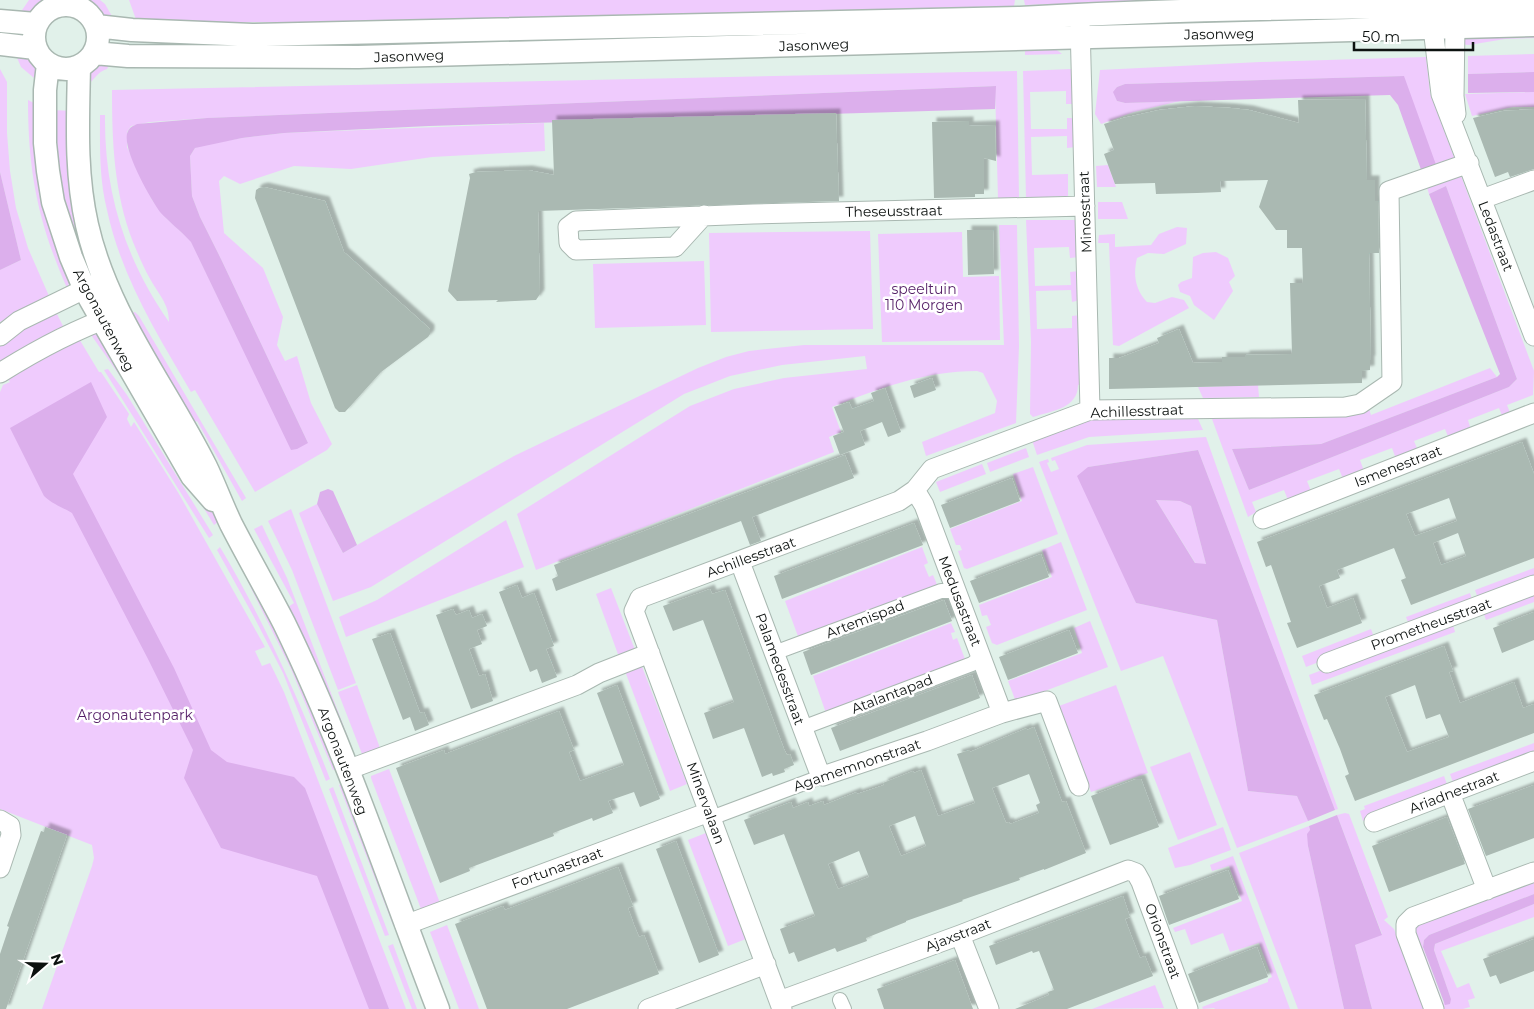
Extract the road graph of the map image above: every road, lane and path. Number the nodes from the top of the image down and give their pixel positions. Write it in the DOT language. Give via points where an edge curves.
graph roads {
  1 [pos="54,4"];
  2 [pos="1442,6"];
  3 [pos="1534,6"];
  4 [pos="87,12"];
  5 [pos="1080,14"];
  6 [pos="0,21"];
  7 [pos="36,24"];
  8 [pos="1534,25"];
  9 [pos="1444,27"];
  10 [pos="1080,37"];
  11 [pos="0,44"];
  12 [pos="41,56"];
  13 [pos="87,60"];
  14 [pos="1468,163"];
  15 [pos="1534,180"];
  16 [pos="1482,199"];
  17 [pos="1085,206"];
  18 [pos="704,215"];
  19 [pos="94,284"];
  20 [pos="111,317"];
  21 [pos="0,336"];
  22 [pos="1534,336"];
  23 [pos="0,373"];
  24 [pos="1090,410"];
  25 [pos="1534,413"];
  26 [pos="915,490"];
  27 [pos="1263,518"];
  28 [pos="740,562"];
  29 [pos="1534,585"];
  30 [pos="956,590"];
  31 [pos="640,598"];
  32 [pos="650,653"];
  33 [pos="774,653"];
  34 [pos="981,657"];
  35 [pos="1327,663"];
  36 [pos="1002,713"];
  37 [pos="802,728"];
  38 [pos="1534,761"];
  39 [pos="347,770"];
  40 [pos="823,776"];
  41 [pos="1079,786"];
  42 [pos="1450,793"];
  43 [pos="710,815"];
  44 [pos="0,820"];
  45 [pos="1374,822"];
  46 [pos="0,868"];
  47 [pos="1534,872"];
  48 [pos="1136,873"];
  49 [pos="1487,890"];
  50 [pos="405,925"];
  51 [pos="960,935"];
  52 [pos="766,964"];
  53 [pos="781,1005"];
  54 [pos="438,1009"];
  55 [pos="648,1009"];
  56 [pos="989,1009"];
  57 [pos="1188,1009"];
  58 [pos="1434,1009"];
  1 -- 4 [label="street"];
  1 -- 7 [label="street"];
  2 -- 3 [label="street, Jasonweg"];
  2 -- 5 [label="street, Jasonweg"];
  2 -- 9 [label="street, Ledastraat"];
  4 -- 5 [label="street, Jasonweg" via="132,30 252,35"];
  4 -- 13 [label="street" via="98,40"];
  5 -- 10 [label="street, Minosstraat"];
  6 -- 7 [label="street"];
  7 -- 12 [label="street" via="34,36"];
  8 -- 9 [label="street, Jasonweg"];
  9 -- 10 [label="street, Jasonweg"];
  9 -- 14 [label="street, Ledastraat" via="1441,94"];
  10 -- 13 [label="street, Jasonweg" via="358,57 128,56"];
  10 -- 17 [label="street, Minosstraat"];
  11 -- 12 [label="street"];
  12 -- 13 [label="street" via="63,69"];
  12 -- 19 [label="street, Argonautenweg" via="44,143 53,202 68,250"];
  13 -- 19 [label="street, Argonautenweg" via="78,138 79,182"];
  14 -- 16 [label="street, Ledastraat"];
  14 -- 24 [label="street, Achillesstraat" via="1389,191 1392,382 1360,404 1345,407"];
  15 -- 16 [label="street"];
  16 -- 22 [label="street, Ledastraat"];
  17 -- 18 [label="street, Theseusstraat"];
  17 -- 24 [label="street, Minosstraat"];
  18 -- 18 [label="street, Theseusstraat" via="576,221 568,227 569,243 576,250 675,247"];
  19 -- 20 [label="street, Argonautenweg"];
  19 -- 21 [label="street" via="20,321"];
  20 -- 23 [label="street" via="77,329"];
  20 -- 39 [label="street, Argonautenweg" via="192,476 230,521 283,622 322,704"];
  24 -- 26 [label="street, Achillesstraat" via="932,469"];
  25 -- 27 [label="street, Ismenestraat"];
  26 -- 28 [label="street, Achillesstraat" via="899,501"];
  26 -- 30 [label="street, Medusastraat" via="924,505"];
  28 -- 31 [label="street, Achillesstraat"];
  28 -- 33 [label="street, Palamedesstraat"];
  29 -- 35 [label="street, Prometheusstraat"];
  30 -- 33 [label="street, Artemispad" via="940,591"];
  30 -- 34 [label="street, Medusastraat"];
  31 -- 32 [label="street, Minervalaan" via="634,611"];
  32 -- 39 [label="street" via="577,685"];
  32 -- 43 [label="street, Minervalaan"];
  33 -- 37 [label="street, Palamedesstraat"];
  34 -- 36 [label="street, Medusastraat"];
  34 -- 37 [label="street, Atalantapad" via="972,664"];
  36 -- 40 [label="street, Agamemnonstraat"];
  36 -- 41 [label="street, Agamemnonstraat" via="1047,701"];
  37 -- 40 [label="street, Palamedesstraat"];
  38 -- 42 [label="street, Ariadnestraat"];
  39 -- 50 [label="street, Argonautenweg"];
  40 -- 43 [label="street, Agamemnonstraat"];
  42 -- 45 [label="street, Ariadnestraat"];
  42 -- 49 [label="street"];
  43 -- 50 [label="street, Fortunastraat"];
  43 -- 52 [label="street, Minervalaan"];
  44 -- 46 [label="street" via="10,826 11,835"];
  47 -- 49 [label="street"];
  48 -- 51 [label="street, Ajaxstraat" via="1128,870 1113,875"];
  48 -- 57 [label="street, Orionstraat"];
  49 -- 58 [label="street" via="1413,917 1406,924 1406,934"];
  50 -- 54 [label="street, Argonautenweg"];
  51 -- 53 [label="street, Ajaxstraat"];
  51 -- 56 [label="street"];
  52 -- 53 [label="street, Minervalaan"];
  52 -- 55 [label="street"];
}
